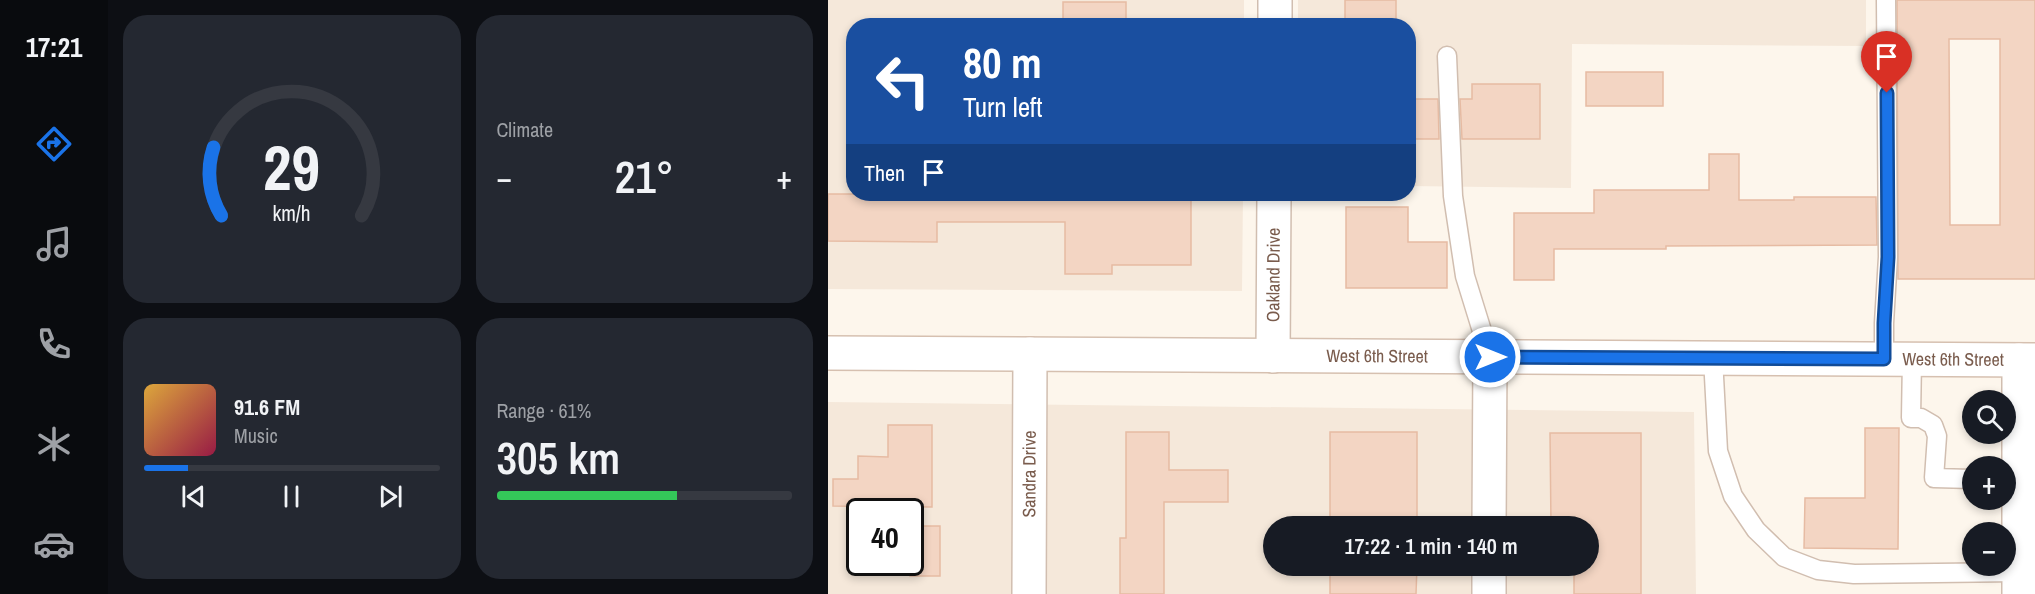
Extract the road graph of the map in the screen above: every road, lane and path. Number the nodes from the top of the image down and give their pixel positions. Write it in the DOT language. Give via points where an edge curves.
graph roads {
  1 [pos="1275,0"];
  2 [pos="1886,0"];
  3 [pos="1275,18"];
  4 [pos="1447,56"];
  5 [pos="1274,201"];
  6 [pos="828,353"];
  7 [pos="1030,354"];
  8 [pos="1273,356"];
  9 [pos="1490,357"];
  10 [pos="1713,358"];
  11 [pos="1898,359"];
  12 [pos="2027,360"];
  13 [pos="2019,474"];
  14 [pos="1962,479"];
  15 [pos="1489,516"];
  16 [pos="1489,576"];
  17 [pos="2019,583"];
  18 [pos="1029,594"];
  19 [pos="1489,594"];
  1 -- 3 [label="street"];
  2 -- 11 [label="lane" via="1888,257 1884,323"];
  4 -- 9 [label="lane" via="1453,195 1465,276"];
  5 -- 8 [label="street, Oakland Drive"];
  6 -- 7 [label="street, West 6th Street"];
  7 -- 8 [label="street, West 6th Street"];
  7 -- 18 [label="street, Sandra Drive"];
  8 -- 9 [label="street, West 6th Street"];
  9 -- 10 [label="street, West 6th Street"];
  9 -- 15 [label="street"];
  10 -- 11 [label="street, West 6th Street"];
  10 -- 17 [label="lane" via="1718,451 1733,496 1756,530 1784,556 1818,570"];
  11 -- 12 [label="street, West 6th Street"];
  11 -- 14 [label="lane" via="1911,417 1921,417 1934,425 1934,478"];
  12 -- 13 [label="street"];
  13 -- 17 [label="street"];
  16 -- 19 [label="street"];
}
